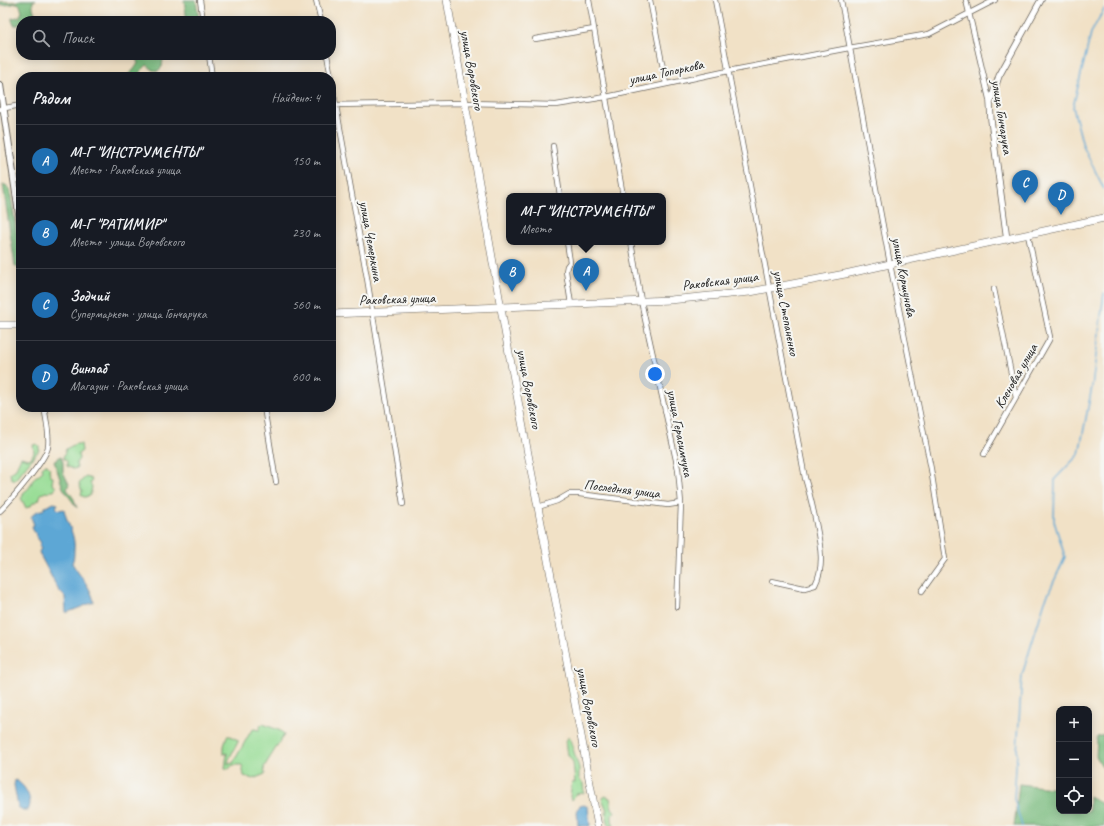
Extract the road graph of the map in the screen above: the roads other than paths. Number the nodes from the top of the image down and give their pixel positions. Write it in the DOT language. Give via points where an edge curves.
graph roads {
  1 [pos="200,0"];
  2 [pos="316,0"];
  3 [pos="447,0"];
  4 [pos="589,0"];
  5 [pos="650,0"];
  6 [pos="715,0"];
  7 [pos="841,0"];
  8 [pos="966,0"];
  9 [pos="995,0"];
  10 [pos="1041,0"];
  11 [pos="968,14"];
  12 [pos="202,16"];
  13 [pos="320,16"];
  14 [pos="594,29"];
  15 [pos="535,39"];
  16 [pos="849,48"];
  17 [pos="210,60"];
  18 [pos="328,60"];
  19 [pos="728,71"];
  20 [pos="211,72"];
  21 [pos="330,72"];
  22 [pos="666,84"];
  23 [pos="0,85"];
  24 [pos="606,97"];
  25 [pos="464,103"];
  26 [pos="990,103"];
  27 [pos="336,105"];
  28 [pos="16,106"];
  29 [pos="2,108"];
  30 [pos="336,120"];
  31 [pos="553,146"];
  32 [pos="560,193"];
  33 [pos="622,193"];
  34 [pos="16,196"];
  35 [pos="1103,218"];
  36 [pos="1028,235"];
  37 [pos="1007,240"];
  38 [pos="567,245"];
  39 [pos="632,245"];
  40 [pos="890,264"];
  41 [pos="769,288"];
  42 [pos="994,289"];
  43 [pos="641,302"];
  44 [pos="571,304"];
  45 [pos="501,308"];
  46 [pos="372,312"];
  47 [pos="336,314"];
  48 [pos="0,325"];
  49 [pos="16,325"];
  50 [pos="1016,398"];
  51 [pos="45,412"];
  52 [pos="265,412"];
  53 [pos="984,454"];
  54 [pos="276,482"];
  55 [pos="681,503"];
  56 [pos="403,504"];
  57 [pos="538,507"];
  58 [pos="0,512"];
  59 [pos="772,581"];
  60 [pos="922,591"];
  61 [pos="677,607"];
  62 [pos="598,826"];
  1 -- 12 [label="street"];
  2 -- 13 [label="street"];
  3 -- 25 [label="main road, улица Воровского"];
  4 -- 14 [label="street"];
  5 -- 22 [label="street"];
  6 -- 19 [label="street, улица Степаненко"];
  7 -- 16 [label="street, улица Коршунова"];
  8 -- 11 [label="street, улица Гончарука"];
  9 -- 11 [label="street, улица Топоркова"];
  10 -- 26 [label="street" via="999,76"];
  11 -- 16 [label="street, улица Топоркова" via="929,34"];
  11 -- 26 [label="street, улица Гончарука"];
  14 -- 15 [label="street"];
  14 -- 24 [label="street"];
  16 -- 19 [label="street, улица Топоркова"];
  16 -- 40 [label="street, улица Коршунова"];
  17 -- 20 [label="street"];
  18 -- 21 [label="street, улица Чемеркина"];
  19 -- 22 [label="street, улица Топоркова"];
  19 -- 41 [label="street, улица Степаненко"];
  22 -- 24 [label="street, улица Топоркова"];
  23 -- 29 [label="main road"];
  24 -- 25 [label="street, улица Топоркова" via="556,105"];
  24 -- 33 [label="street"];
  25 -- 27 [label="street, улица Топоркова"];
  25 -- 45 [label="main road, улица Воровского"];
  26 -- 37 [label="street, улица Гончарука"];
  28 -- 29 [label="street"];
  29 -- 34 [label="main road"];
  30 -- 46 [label="street, улица Чемеркина"];
  31 -- 32 [label="street"];
  35 -- 36 [label="main road, Раковская улица"];
  36 -- 37 [label="main road, Раковская улица"];
  36 -- 50 [label="street, Кленовая улица" via="1050,338"];
  37 -- 40 [label="main road, Раковская улица"];
  38 -- 44 [label="street" via="570,262 566,271"];
  39 -- 43 [label="street, улица Герасимчука"];
  40 -- 41 [label="main road, Раковская улица"];
  40 -- 60 [label="street, улица Коршунова" via="931,469 945,559"];
  41 -- 43 [label="main road, Раковская улица" via="708,297"];
  41 -- 59 [label="street, улица Степаненко" via="821,556 820,575 812,587 804,588"];
  42 -- 50 [label="street"];
  43 -- 44 [label="main road, Раковская улица"];
  43 -- 55 [label="street, улица Герасимчука" via="678,468"];
  44 -- 45 [label="main road, Раковская улица"];
  45 -- 46 [label="main road, Раковская улица"];
  45 -- 57 [label="main road, улица Воровского"];
  46 -- 47 [label="main road, Раковская улица"];
  46 -- 56 [label="street, улица Чемеркина"];
  48 -- 49 [label="main road"];
  50 -- 53 [label="street, Кленовая улица"];
  51 -- 58 [label="street" via="48,439 42,460"];
  52 -- 54 [label="street"];
  55 -- 57 [label="street, Последняя улица" via="668,505 569,494"];
  55 -- 61 [label="street, улица Герасимчука"];
  57 -- 62 [label="main road, улица Воровского"];
}
